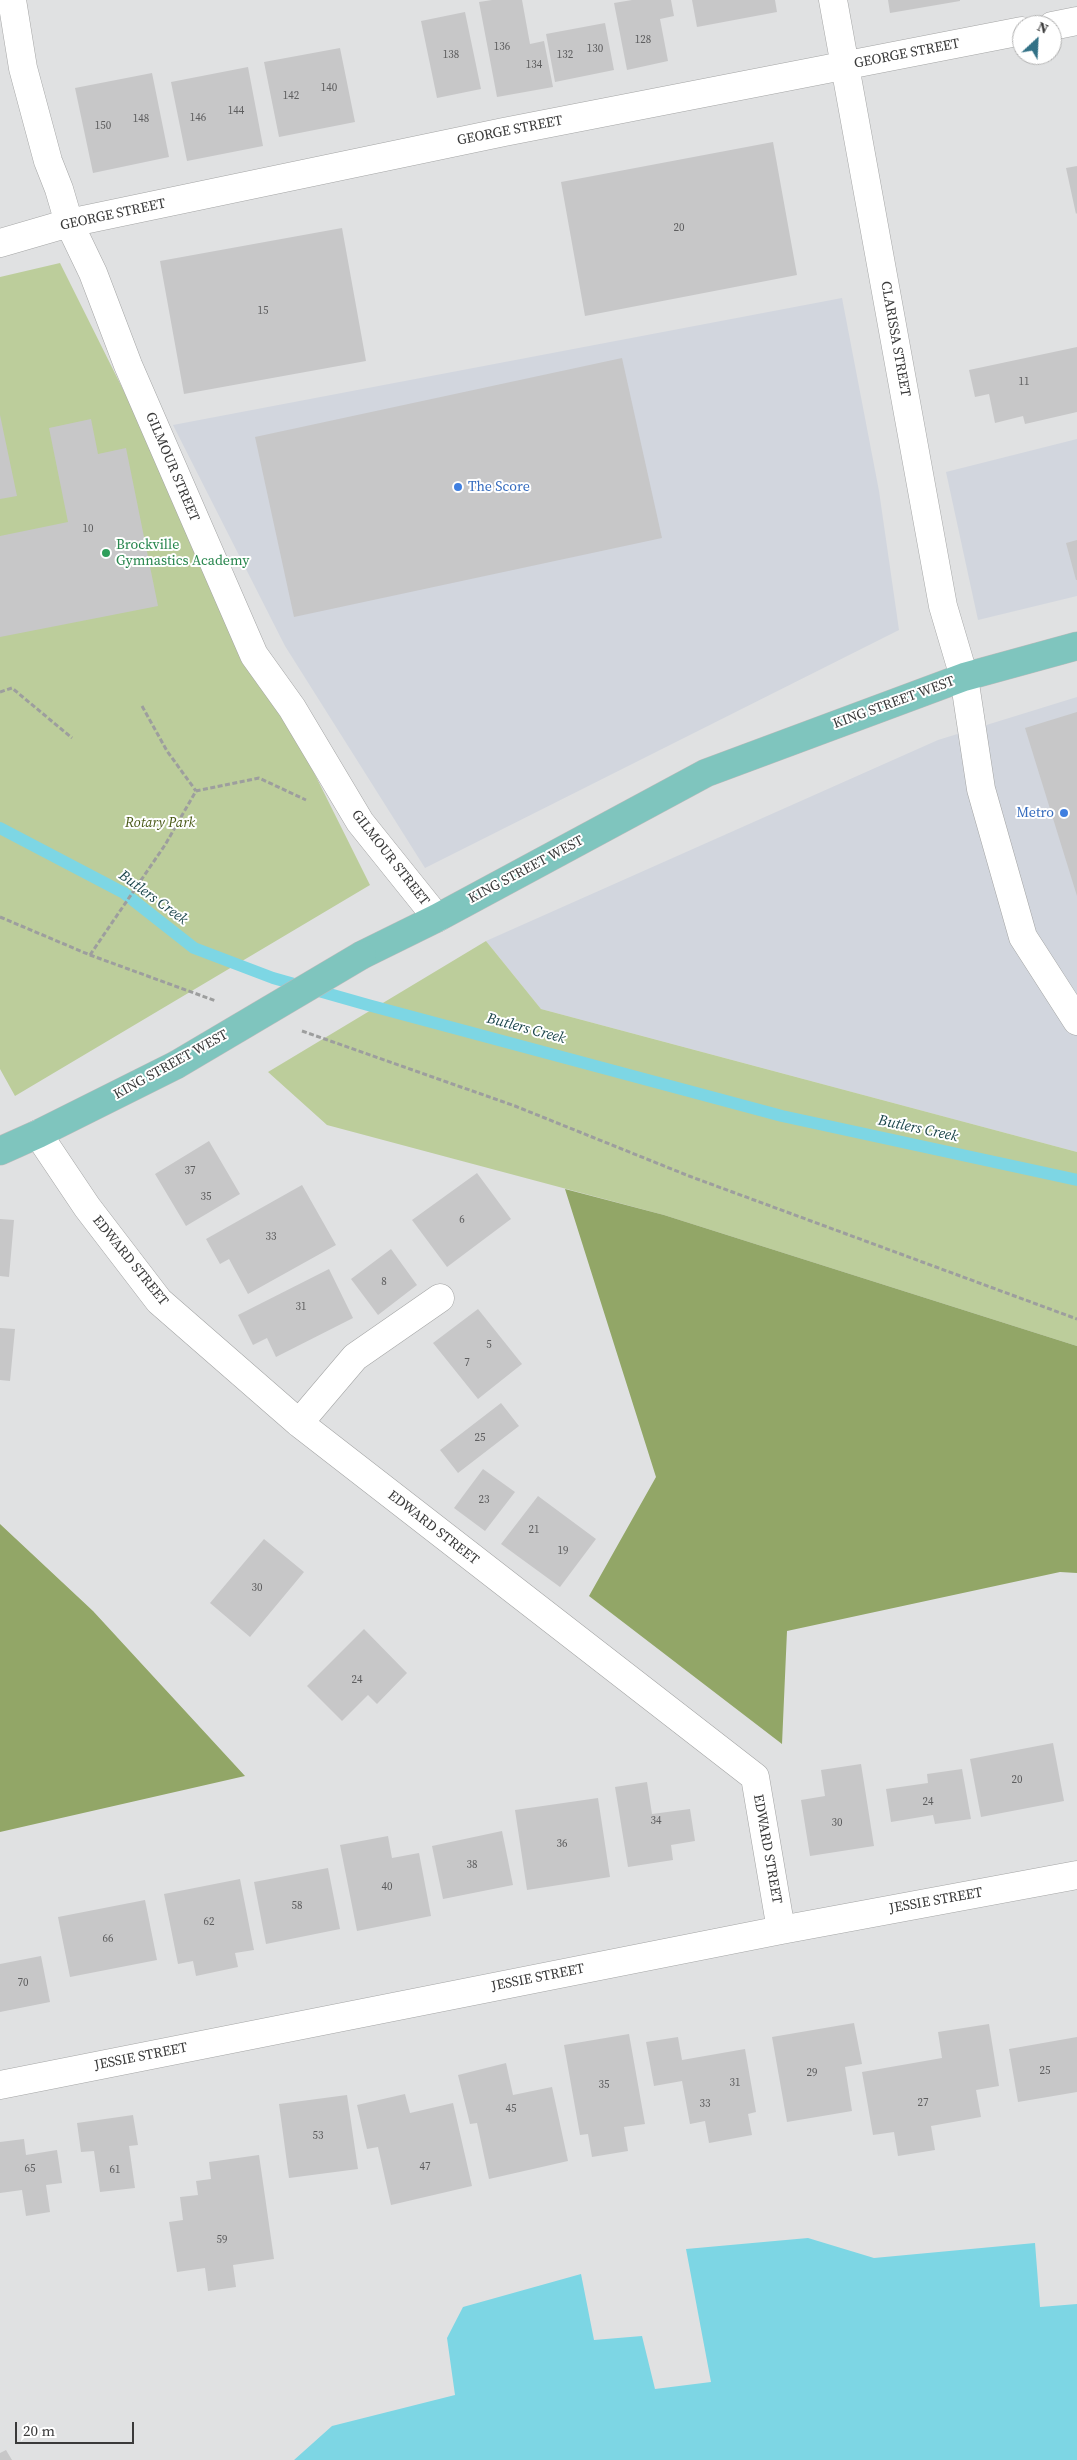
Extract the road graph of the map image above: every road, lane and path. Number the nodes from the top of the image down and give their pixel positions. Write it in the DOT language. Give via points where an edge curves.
graph roads {
  1 [pos="12,0"];
  2 [pos="834,0"];
  3 [pos="1077,21"];
  4 [pos="1062,24"];
  5 [pos="1012,34"];
  6 [pos="846,66"];
  7 [pos="69,224"];
  8 [pos="0,243"];
  9 [pos="1077,646"];
  10 [pos="964,677"];
  11 [pos="0,692"];
  12 [pos="142,706"];
  13 [pos="72,738"];
  14 [pos="196,791"];
  15 [pos="308,801"];
  16 [pos="0,918"];
  17 [pos="437,918"];
  18 [pos="90,955"];
  19 [pos="223,1004"];
  20 [pos="1077,1021"];
  21 [pos="298,1030"];
  22 [pos="38,1134"];
  23 [pos="0,1150"];
  24 [pos="440,1298"];
  25 [pos="1077,1319"];
  26 [pos="299,1423"];
  27 [pos="1077,1875"];
  28 [pos="781,1930"];
  29 [pos="0,2085"];
  1 -- 7 [label="street, GILMOUR STREET" via="22,68"];
  2 -- 6 [label="street, CLARISSA STREET"];
  3 -- 4 [label="street"];
  5 -- 6 [label="street, GEORGE STREET"];
  6 -- 7 [label="street, GEORGE STREET" via="504,132"];
  6 -- 10 [label="street, CLARISSA STREET" via="943,606"];
  7 -- 8 [label="street, GEORGE STREET"];
  7 -- 17 [label="street, GILMOUR STREET" via="93,273 128,365 254,655 292,708 360,822"];
  9 -- 10 [label="main road, KING STREET WEST"];
  10 -- 17 [label="main road, KING STREET WEST" via="706,773"];
  10 -- 20 [label="street, CLARISSA STREET" via="981,789 1023,937"];
  11 -- 13 [label="path" via="12,688"];
  12 -- 14 [label="path" via="167,751"];
  14 -- 15 [label="path" via="259,778"];
  14 -- 18 [label="path" via="165,845"];
  16 -- 18 [label="path"];
  17 -- 22 [label="main road, KING STREET WEST, bridge" via="362,955 176,1065"];
  18 -- 19 [label="path"];
  21 -- 25 [label="path" via="515,1106 689,1176"];
  22 -- 23 [label="main road, KING STREET WEST"];
  22 -- 26 [label="street, EDWARD STREET" via="87,1207 159,1300"];
  24 -- 26 [label="street" via="355,1357"];
  26 -- 28 [label="street, EDWARD STREET" via="755,1777"];
  27 -- 28 [label="street, JESSIE STREET"];
  28 -- 29 [label="street, JESSIE STREET"];
}
